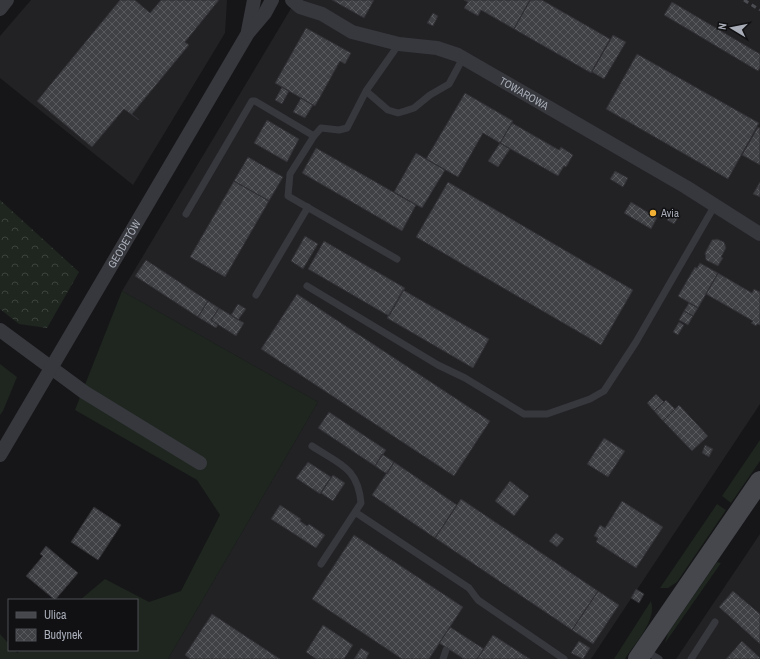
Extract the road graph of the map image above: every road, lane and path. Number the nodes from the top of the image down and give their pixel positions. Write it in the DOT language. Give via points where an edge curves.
graph roads {
  1 [pos="8,0"];
  2 [pos="254,0"];
  3 [pos="272,0"];
  4 [pos="292,0"];
  5 [pos="313,0"];
  6 [pos="0,9"];
  7 [pos="322,14"];
  8 [pos="248,33"];
  9 [pos="399,44"];
  10 [pos="463,58"];
  11 [pos="366,92"];
  12 [pos="314,136"];
  13 [pos="715,205"];
  14 [pos="308,207"];
  15 [pos="186,214"];
  16 [pos="760,234"];
  17 [pos="397,259"];
  18 [pos="307,286"];
  19 [pos="256,295"];
  20 [pos="0,330"];
  21 [pos="50,369"];
  22 [pos="312,446"];
  23 [pos="0,455"];
  24 [pos="200,463"];
  25 [pos="758,487"];
  26 [pos="355,512"];
  27 [pos="321,564"];
  28 [pos="715,622"];
  29 [pos="446,650"];
  30 [pos="647,656"];
  31 [pos="443,659"];
  32 [pos="564,659"];
  33 [pos="691,659"];
  1 -- 6 [label="street"];
  2 -- 8 [label="street"];
  3 -- 8 [label="street"];
  4 -- 7 [label="street, TOWAROWA" via="300,6"];
  5 -- 7 [label="street"];
  7 -- 9 [label="street, TOWAROWA" via="352,32"];
  8 -- 21 [label="street, GEODETÓW"];
  9 -- 10 [label="street, TOWAROWA" via="437,48"];
  9 -- 11 [label="lane"];
  10 -- 11 [label="lane" via="450,84 414,108 398,113 388,110"];
  10 -- 13 [label="street, TOWAROWA"];
  11 -- 12 [label="lane" via="347,128 321,128"];
  12 -- 14 [label="lane" via="290,174 288,196"];
  12 -- 15 [label="lane" via="252,101"];
  13 -- 16 [label="street, TOWAROWA"];
  13 -- 18 [label="lane" via="604,391 590,399 547,414 524,414"];
  14 -- 17 [label="lane"];
  14 -- 19 [label="lane"];
  20 -- 21 [label="street"];
  21 -- 23 [label="street, GEODETÓW"];
  21 -- 24 [label="street"];
  22 -- 26 [label="lane" via="350,471 356,479 361,504"];
  25 -- 30 [label="street"];
  26 -- 27 [label="lane"];
  26 -- 32 [label="lane" via="469,588 478,600"];
  28 -- 33 [label="lane"];
  29 -- 31 [label="lane"];
}
